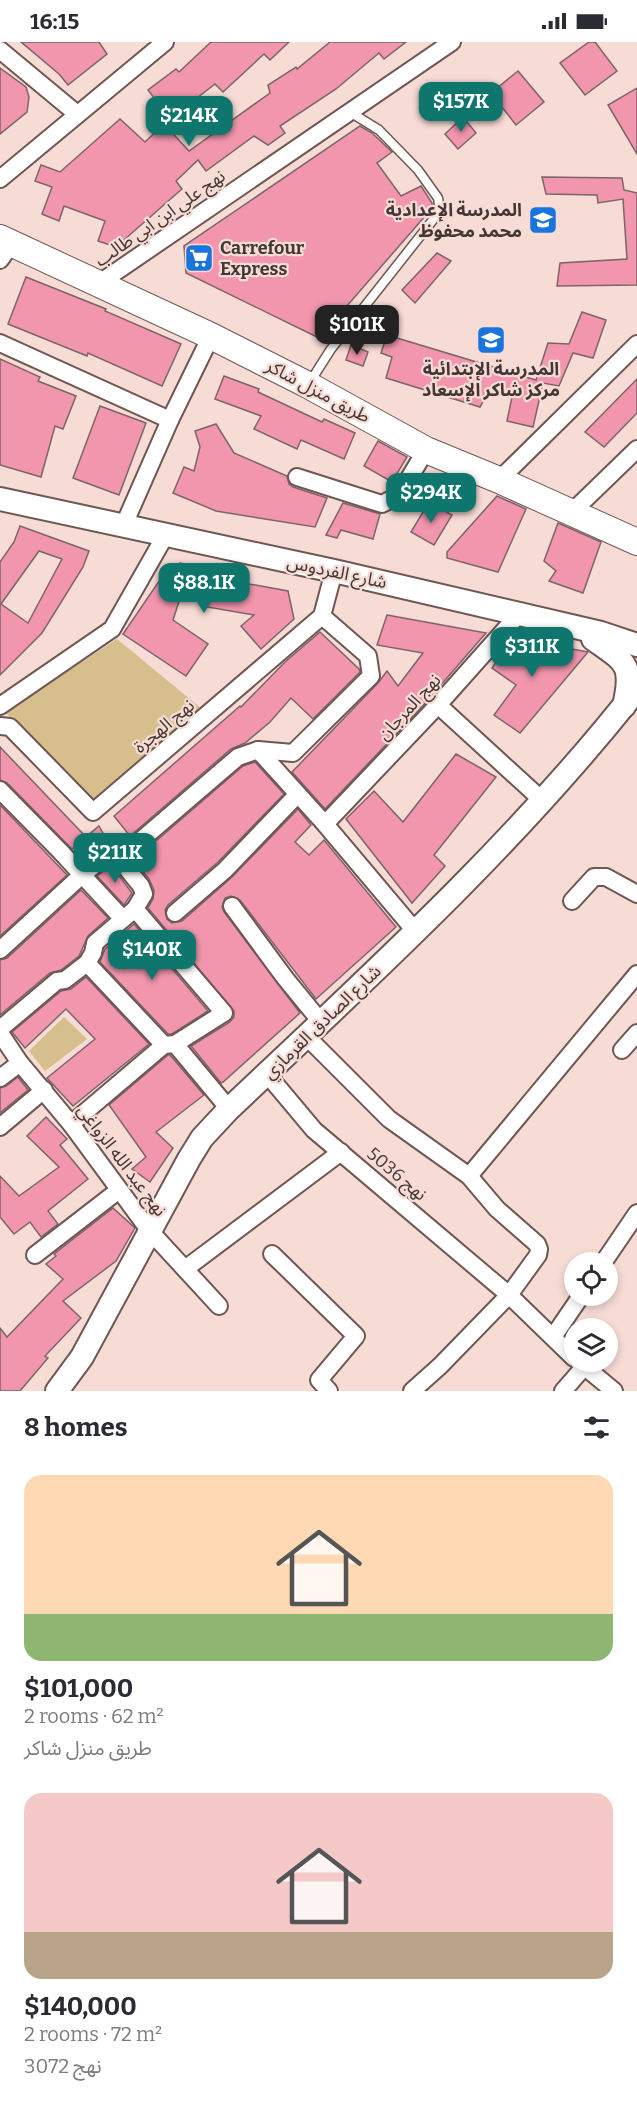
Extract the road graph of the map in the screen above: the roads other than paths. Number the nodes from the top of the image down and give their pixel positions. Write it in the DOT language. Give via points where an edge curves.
graph roads {
  1 [pos="165,42"];
  2 [pos="452,42"];
  3 [pos="0,50"];
  4 [pos="349,112"];
  5 [pos="77,114"];
  6 [pos="0,179"];
  7 [pos="4,247"];
  8 [pos="98,284"];
  9 [pos="211,336"];
  10 [pos="0,343"];
  11 [pos="637,344"];
  12 [pos="308,385"];
  13 [pos="170,420"];
  14 [pos="637,449"];
  15 [pos="426,450"];
  16 [pos="297,477"];
  17 [pos="500,480"];
  18 [pos="0,499"];
  19 [pos="572,512"];
  20 [pos="123,527"];
  21 [pos="165,536"];
  22 [pos="637,542"];
  23 [pos="334,571"];
  24 [pos="519,614"];
  25 [pos="322,616"];
  26 [pos="580,630"];
  27 [pos="637,645"];
  28 [pos="630,697"];
  29 [pos="438,705"];
  30 [pos="0,706"];
  31 [pos="0,726"];
  32 [pos="258,750"];
  33 [pos="0,790"];
  34 [pos="297,795"];
  35 [pos="543,801"];
  36 [pos="325,824"];
  37 [pos="119,859"];
  38 [pos="82,875"];
  39 [pos="637,894"];
  40 [pos="572,901"];
  41 [pos="232,906"];
  42 [pos="175,912"];
  43 [pos="128,914"];
  44 [pos="416,932"];
  45 [pos="0,950"];
  46 [pos="87,963"];
  47 [pos="637,974"];
  48 [pos="314,1029"];
  49 [pos="0,1031"];
  50 [pos="637,1033"];
  51 [pos="170,1045"];
  52 [pos="622,1050"];
  53 [pos="20,1063"];
  54 [pos="267,1074"];
  55 [pos="0,1078"];
  56 [pos="44,1090"];
  57 [pos="229,1109"];
  58 [pos="71,1124"];
  59 [pos="0,1127"];
  60 [pos="341,1152"];
  61 [pos="469,1176"];
  62 [pos="119,1190"];
  63 [pos="637,1213"];
  64 [pos="149,1230"];
  65 [pos="610,1252"];
  66 [pos="272,1254"];
  67 [pos="35,1255"];
  68 [pos="184,1269"];
  69 [pos="509,1295"];
  70 [pos="219,1306"];
  71 [pos="574,1306"];
  72 [pos="553,1337"];
  73 [pos="564,1348"];
  74 [pos="573,1372"];
  75 [pos="591,1372"];
  76 [pos="57,1391"];
  77 [pos="329,1391"];
  78 [pos="412,1391"];
  79 [pos="563,1391"];
  80 [pos="614,1391"];
  1 -- 5 [label="street"];
  2 -- 4 [label="street, نهج علي ابن ابي طالب"];
  3 -- 5 [label="street"];
  4 -- 8 [label="street, نهج علي ابن ابي طالب"];
  4 -- 12 [label="lane" via="379,130 418,170 438,198 440,211 331,349"];
  5 -- 6 [label="street"];
  7 -- 8 [label="main road, طريق منزل شاكر"];
  8 -- 9 [label="main road, طريق منزل شاكر"];
  9 -- 12 [label="main road, طريق منزل شاكر"];
  9 -- 13 [label="street"];
  10 -- 13 [label="street"];
  11 -- 17 [label="street"];
  12 -- 15 [label="main road, طريق منزل شاكر"];
  13 -- 20 [label="street"];
  14 -- 19 [label="street"];
  15 -- 16 [label="street" via="399,495 382,504"];
  15 -- 17 [label="main road, طريق منزل شاكر"];
  17 -- 19 [label="main road, طريق منزل شاكر"];
  18 -- 20 [label="main road, شارع الفردوس"];
  19 -- 22 [label="main road, طريق منزل شاكر"];
  20 -- 21 [label="main road, شارع الفردوس"];
  21 -- 23 [label="main road, شارع الفردوس"];
  21 -- 30 [label="street" via="112,629"];
  23 -- 24 [label="main road, شارع الفردوس"];
  23 -- 25 [label="street"];
  24 -- 26 [label="main road, شارع الفردوس"];
  24 -- 29 [label="street, نهج المرجان"];
  25 -- 31 [label="street, نهج الهجرة" via="93,812 10,727"];
  25 -- 32 [label="street" via="368,656 371,676 292,753"];
  26 -- 27 [label="main road, شارع الفردوس"];
  26 -- 28 [label="main road" via="617,655 627,668"];
  28 -- 35 [label="main road, شارع الصادق القرمازي"];
  29 -- 35 [label="street"];
  29 -- 36 [label="street, نهج المرجان"];
  32 -- 34 [label="street"];
  32 -- 37 [label="street" via="237,757"];
  33 -- 38 [label="street"];
  34 -- 36 [label="street"];
  34 -- 42 [label="street" via="225,870"];
  35 -- 44 [label="main road, شارع الصادق القرمازي"];
  36 -- 44 [label="street"];
  37 -- 38 [label="street" via="112,851"];
  37 -- 43 [label="street" via="144,894"];
  38 -- 43 [label="street"];
  38 -- 45 [label="street"];
  39 -- 40 [label="street" via="606,876 594,877"];
  41 -- 48 [label="street" via="285,978"];
  43 -- 46 [label="street" via="95,943"];
  43 -- 51 [label="street" via="224,1013"];
  44 -- 48 [label="main road, شارع الصادق القرمازي"];
  46 -- 49 [label="street" via="65,980 57,981"];
  46 -- 51 [label="street"];
  47 -- 61 [label="street"];
  48 -- 54 [label="main road, شارع الصادق القرمازي"];
  48 -- 61 [label="street" via="389,1119"];
  49 -- 53 [label="street, نهج عبد الله الزواغي"];
  50 -- 52 [label="street"];
  51 -- 57 [label="street"];
  51 -- 58 [label="street"];
  53 -- 55 [label="street"];
  53 -- 56 [label="street, نهج عبد الله الزواغي"];
  54 -- 57 [label="main road, شارع الصادق القرمازي"];
  54 -- 60 [label="street, نهج 5036" via="314,1130"];
  56 -- 58 [label="street, نهج عبد الله الزواغي"];
  56 -- 59 [label="street"];
  57 -- 64 [label="main road, شارع الصادق القرمازي" via="202,1138"];
  58 -- 62 [label="street, نهج عبد الله الزواغي"];
  60 -- 68 [label="street"];
  60 -- 69 [label="street, نهج 5036"];
  61 -- 69 [label="street" via="539,1249"];
  62 -- 64 [label="street, نهج عبد الله الزواغي"];
  62 -- 67 [label="street"];
  63 -- 65 [label="street"];
  64 -- 68 [label="street, نهج عبد الله الزواغي"];
  64 -- 76 [label="main road, شارع الصادق القرمازي" via="82,1357"];
  66 -- 77 [label="street" via="356,1336 319,1380"];
  68 -- 70 [label="street, نهج عبد الله الزواغي"];
  69 -- 72 [label="street, نهج 5036"];
  69 -- 78 [label="street"];
  71 -- 72 [label="street"];
  72 -- 73 [label="street, نهج 5036"];
  74 -- 79 [label="street"];
  75 -- 80 [label="street, نهج 5036"];
}
